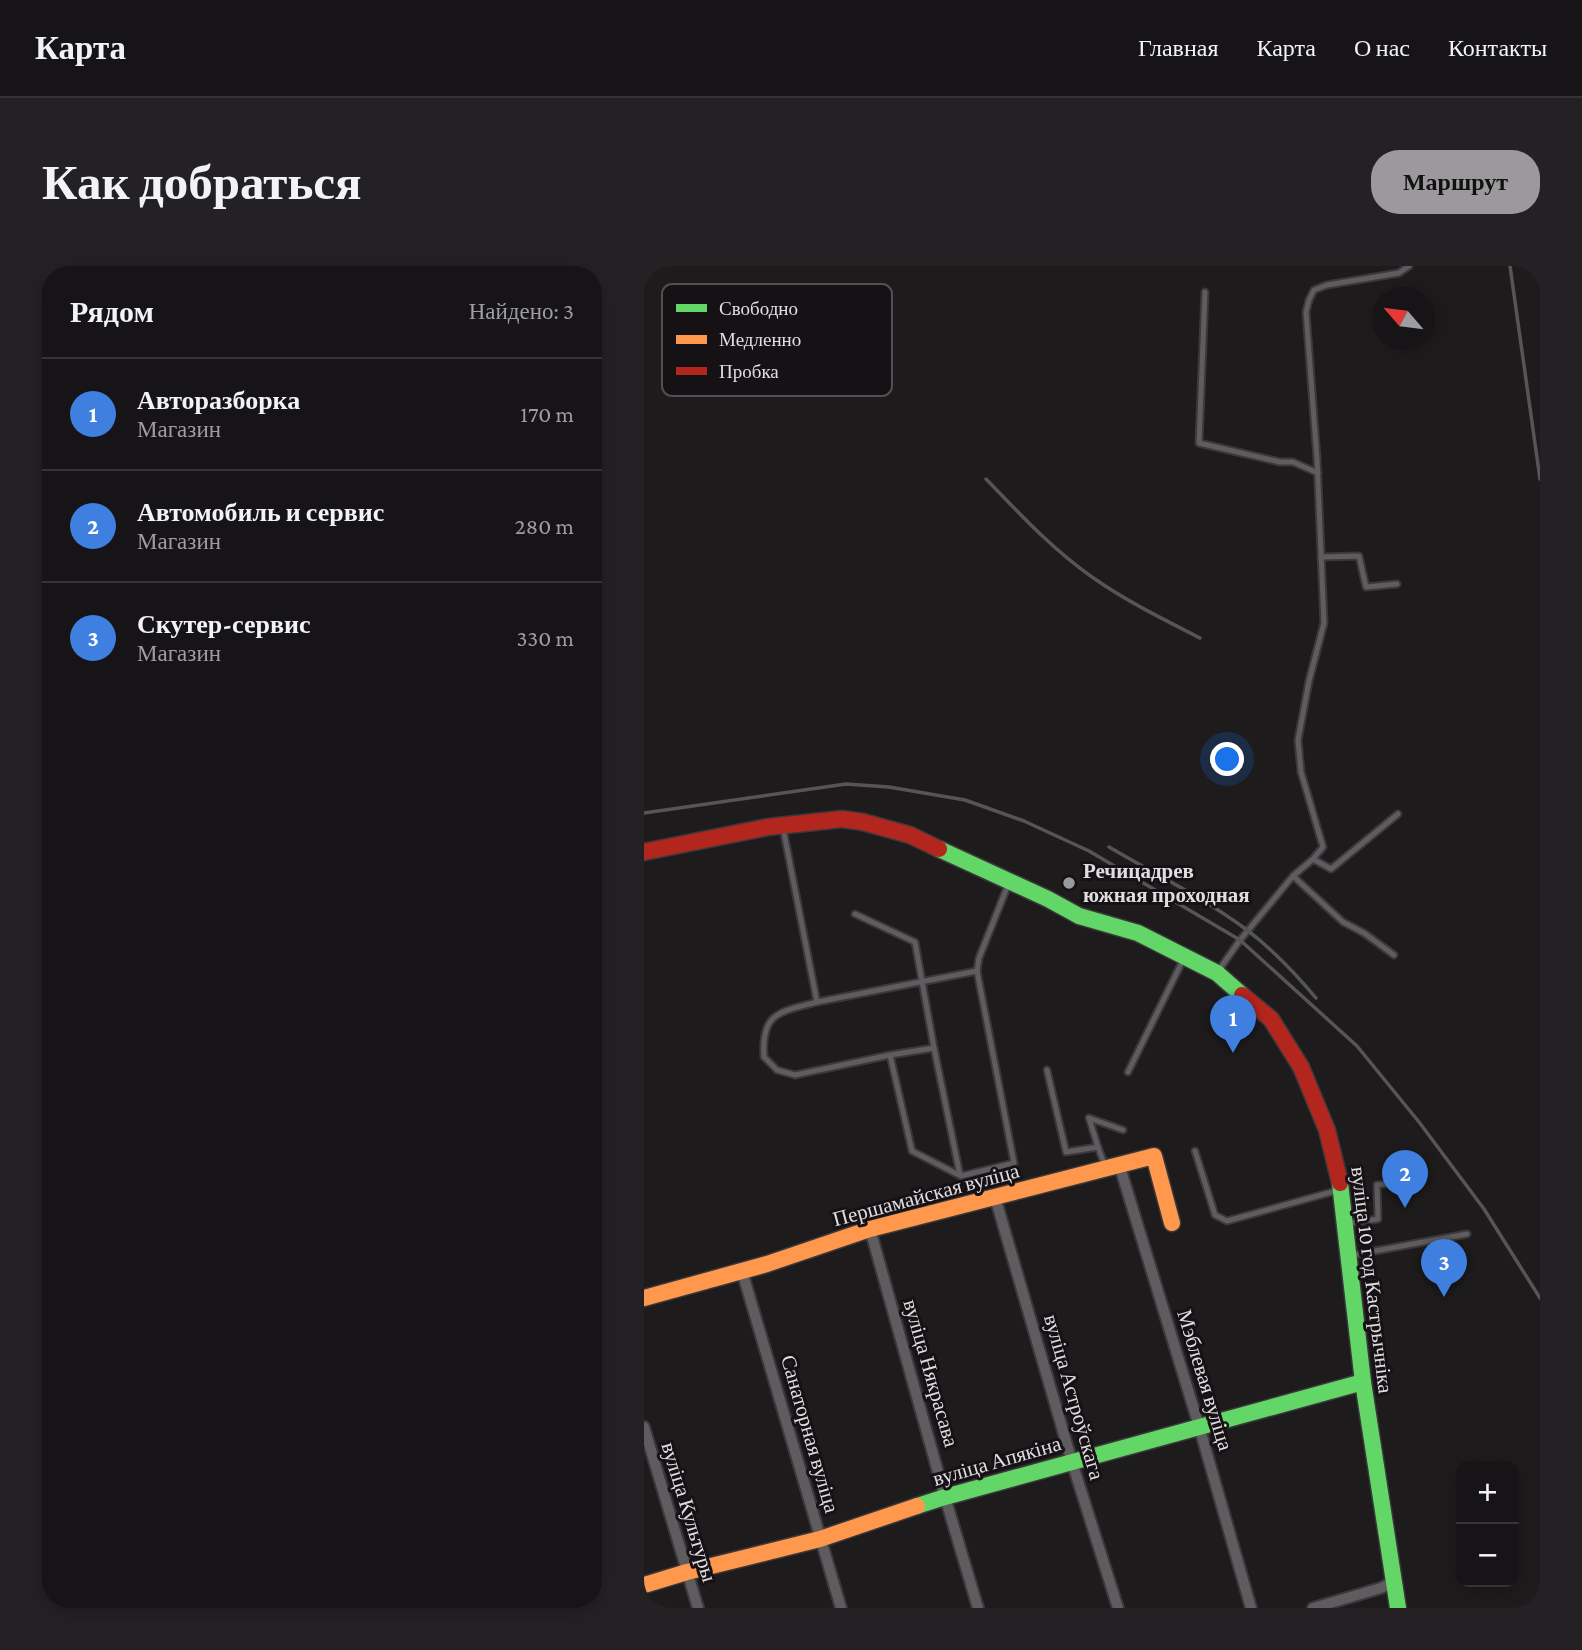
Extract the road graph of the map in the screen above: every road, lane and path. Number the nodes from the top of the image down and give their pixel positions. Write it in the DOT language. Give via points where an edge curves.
graph roads {
  1 [pos="1409,266"];
  2 [pos="1205,292"];
  3 [pos="1318,473"];
  4 [pos="1321,557"];
  5 [pos="1397,584"];
  6 [pos="1398,814"];
  7 [pos="782,825"];
  8 [pos="644,852"];
  9 [pos="1313,859"];
  10 [pos="1293,876"];
  11 [pos="1009,882"];
  12 [pos="855,914"];
  13 [pos="1394,955"];
  14 [pos="1186,956"];
  15 [pos="978,971"];
  16 [pos="1217,973"];
  17 [pos="921,981"];
  18 [pos="817,1002"];
  19 [pos="934,1048"];
  20 [pos="890,1055"];
  21 [pos="1047,1070"];
  22 [pos="1128,1072"];
  23 [pos="1123,1130"];
  24 [pos="1098,1147"];
  25 [pos="1195,1151"];
  26 [pos="1112,1166"];
  27 [pos="961,1176"];
  28 [pos="1405,1181"];
  29 [pos="1342,1190"];
  30 [pos="995,1196"];
  31 [pos="1172,1223"];
  32 [pos="1346,1223"];
  33 [pos="870,1229"];
  34 [pos="1467,1234"];
  35 [pos="1350,1256"];
  36 [pos="742,1271"];
  37 [pos="644,1298"];
  38 [pos="1363,1382"];
  39 [pos="1199,1426"];
  40 [pos="645,1433"];
  41 [pos="1072,1462"];
  42 [pos="945,1497"];
  43 [pos="820,1539"];
  44 [pos="687,1572"];
  45 [pos="1393,1582"];
  46 [pos="644,1585"];
  47 [pos="698,1608"];
  48 [pos="841,1608"];
  49 [pos="978,1608"];
  50 [pos="1118,1608"];
  51 [pos="1251,1608"];
  52 [pos="1313,1608"];
  53 [pos="1398,1608"];
  1 -- 3 [label="lane" via="1399,273 1327,285 1314,290 1309,300 1306,312"];
  2 -- 3 [label="lane" via="1199,443 1293,462"];
  3 -- 4 [label="lane"];
  4 -- 5 [label="lane" via="1359,556 1366,587"];
  4 -- 9 [label="lane" via="1324,624 1298,740 1301,772 1323,847"];
  6 -- 9 [label="lane" via="1331,869"];
  7 -- 8 [label="street, вуліца 10 год Кастрычніка"];
  7 -- 11 [label="street, вуліца 10 год Кастрычніка" via="842,819 863,822 910,835"];
  7 -- 18 [label="lane"];
  9 -- 10 [label="lane"];
  10 -- 13 [label="lane" via="1343,922"];
  10 -- 16 [label="lane"];
  11 -- 14 [label="street, вуліца 10 год Кастрычніка" via="1079,916 1138,933"];
  11 -- 15 [label="lane"];
  12 -- 17 [label="lane" via="915,942"];
  14 -- 16 [label="street, вуліца 10 год Кастрычніка"];
  14 -- 22 [label="lane"];
  15 -- 17 [label="lane"];
  15 -- 27 [label="lane" via="1014,1163"];
  16 -- 29 [label="street, вуліца 10 год Кастрычніка" via="1271,1019 1301,1067 1327,1130"];
  17 -- 18 [label="lane"];
  17 -- 19 [label="lane"];
  18 -- 20 [label="lane" via="780,1012 768,1023 764,1057 777,1070 795,1075"];
  19 -- 20 [label="lane"];
  19 -- 27 [label="lane"];
  20 -- 27 [label="lane" via="912,1151"];
  21 -- 24 [label="lane" via="1066,1152"];
  23 -- 24 [label="lane" via="1089,1118"];
  24 -- 26 [label="lane"];
  25 -- 29 [label="lane" via="1215,1215 1227,1221"];
  26 -- 30 [label="street, Першамайская вуліца"];
  26 -- 31 [label="street, Першамайская вуліца" via="1154,1156"];
  26 -- 39 [label="street, Мэблевая вуліца"];
  28 -- 32 [label="lane" via="1377,1185 1378,1219"];
  29 -- 32 [label="street, вуліца 10 год Кастрычніка"];
  30 -- 33 [label="street, Першамайская вуліца"];
  30 -- 41 [label="street, вуліца Астроўскага"];
  32 -- 35 [label="street, вуліца 10 год Кастрычніка"];
  33 -- 36 [label="street, Першамайская вуліца"];
  33 -- 42 [label="street, вуліца Някрасава"];
  34 -- 35 [label="lane"];
  35 -- 38 [label="street, вуліца 10 год Кастрычніка"];
  36 -- 37 [label="street, Першамайская вуліца"];
  36 -- 43 [label="street, Санаторная вуліца"];
  38 -- 39 [label="street, вуліца Апякіна"];
  38 -- 45 [label="street, вуліца 10 год Кастрычніка"];
  39 -- 41 [label="street, вуліца Апякіна"];
  39 -- 51 [label="street, Мэблевая вуліца"];
  40 -- 44 [label="street, вуліца Культуры"];
  41 -- 42 [label="street, вуліца Апякіна"];
  41 -- 50 [label="street, вуліца Астроўскага"];
  42 -- 43 [label="street, вуліца Апякіна"];
  42 -- 49 [label="street, вуліца Някрасава"];
  43 -- 44 [label="street, вуліца Апякіна"];
  43 -- 48 [label="street, Санаторная вуліца"];
  44 -- 46 [label="street, вуліца Апякіна"];
  44 -- 47 [label="street, вуліца Культуры"];
  45 -- 52 [label="street"];
  45 -- 53 [label="street, вуліца 10 год Кастрычніка"];
}
